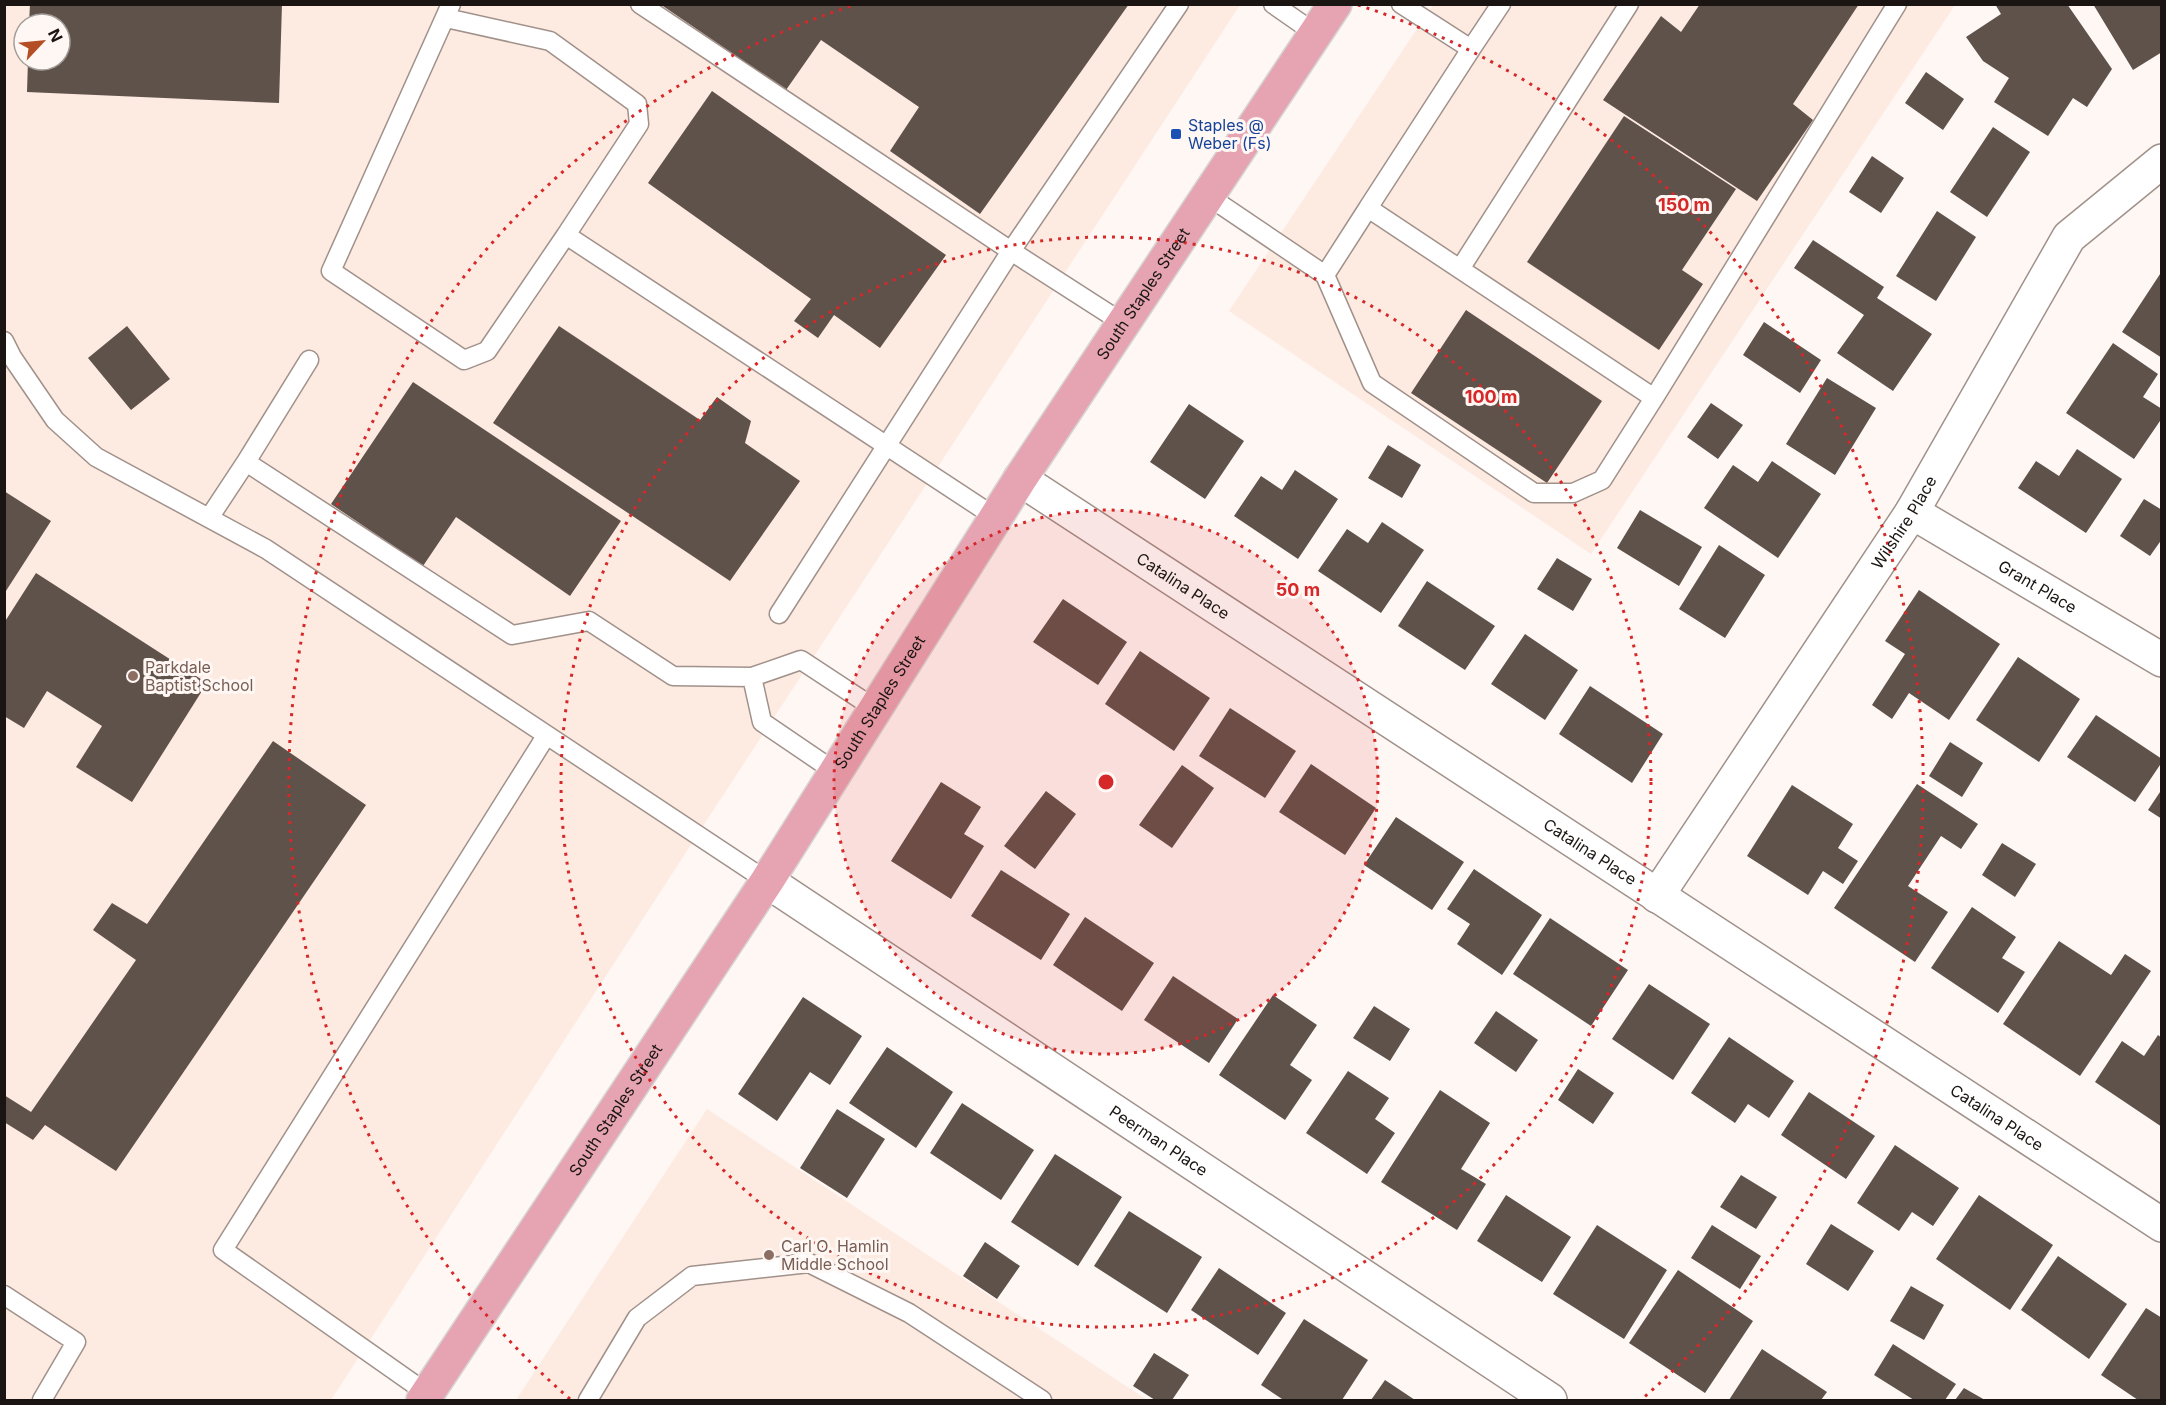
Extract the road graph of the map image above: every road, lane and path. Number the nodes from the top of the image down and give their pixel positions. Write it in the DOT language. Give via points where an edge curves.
graph roads {
  1 [pos="640,4"];
  2 [pos="1179,4"];
  3 [pos="1273,4"];
  4 [pos="1335,4"];
  5 [pos="1401,4"];
  6 [pos="1501,4"];
  7 [pos="1629,4"];
  8 [pos="1897,4"];
  9 [pos="448,11"];
  10 [pos="1316,34"];
  11 [pos="1471,49"];
  12 [pos="2162,161"];
  13 [pos="1208,196"];
  14 [pos="1368,208"];
  15 [pos="566,235"];
  16 [pos="1011,251"];
  17 [pos="1461,269"];
  18 [pos="1325,275"];
  19 [pos="1124,323"];
  20 [pos="4,341"];
  21 [pos="309,360"];
  22 [pos="1654,398"];
  23 [pos="886,446"];
  24 [pos="246,462"];
  25 [pos="1020,479"];
  26 [pos="1912,512"];
  27 [pos="995,517"];
  28 [pos="209,518"];
  29 [pos="780,614"];
  30 [pos="2162,660"];
  31 [pos="752,677"];
  32 [pos="874,708"];
  33 [pos="546,736"];
  34 [pos="834,771"];
  35 [pos="767,881"];
  36 [pos="1657,896"];
  37 [pos="2162,1225"];
  38 [pos="4,1295"];
  39 [pos="425,1397"];
  40 [pos="42,1401"];
  41 [pos="588,1401"];
  42 [pos="1042,1401"];
  43 [pos="1550,1401"];
  1 -- 16 [label="lane"];
  2 -- 16 [label="lane"];
  3 -- 10 [label="lane"];
  4 -- 10 [label="main road, South Staples Street"];
  5 -- 11 [label="lane"];
  6 -- 11 [label="lane"];
  7 -- 17 [label="lane"];
  8 -- 22 [label="lane"];
  9 -- 15 [label="lane" via="550,41 637,104 639,124"];
  9 -- 15 [label="lane" via="331,271 464,360 487,351"];
  10 -- 13 [label="main road, South Staples Street"];
  11 -- 14 [label="lane"];
  12 -- 26 [label="street, Wilshire Place" via="2069,237"];
  13 -- 18 [label="lane"];
  13 -- 19 [label="main road, South Staples Street"];
  14 -- 17 [label="lane"];
  14 -- 18 [label="lane"];
  15 -- 23 [label="lane"];
  16 -- 19 [label="lane"];
  16 -- 23 [label="lane"];
  17 -- 22 [label="lane"];
  18 -- 22 [label="lane" via="1372,383 1534,493 1573,493 1602,480"];
  19 -- 25 [label="main road, South Staples Street"];
  20 -- 28 [label="lane" via="55,420 96,457"];
  21 -- 24 [label="lane"];
  23 -- 27 [label="lane"];
  23 -- 29 [label="lane"];
  24 -- 28 [label="lane"];
  24 -- 31 [label="lane" via="512,635 589,621 673,676"];
  25 -- 27 [label="main road, South Staples Street"];
  25 -- 36 [label="street, Catalina Place"];
  26 -- 30 [label="street, Grant Place"];
  26 -- 36 [label="street, Wilshire Place"];
  27 -- 32 [label="main road, South Staples Street"];
  28 -- 33 [label="lane" via="266,549"];
  31 -- 32 [label="lane" via="801,660"];
  31 -- 34 [label="lane" via="762,722"];
  32 -- 34 [label="main road, South Staples Street"];
  33 -- 35 [label="lane"];
  33 -- 39 [label="lane" via="223,1250"];
  34 -- 35 [label="main road, South Staples Street"];
  35 -- 39 [label="main road, South Staples Street"];
  35 -- 43 [label="street, Peerman Place"];
  36 -- 37 [label="street, Catalina Place"];
  38 -- 40 [label="lane" via="76,1342"];
  41 -- 42 [label="lane" via="637,1318 693,1276 809,1263 909,1313"];
}
